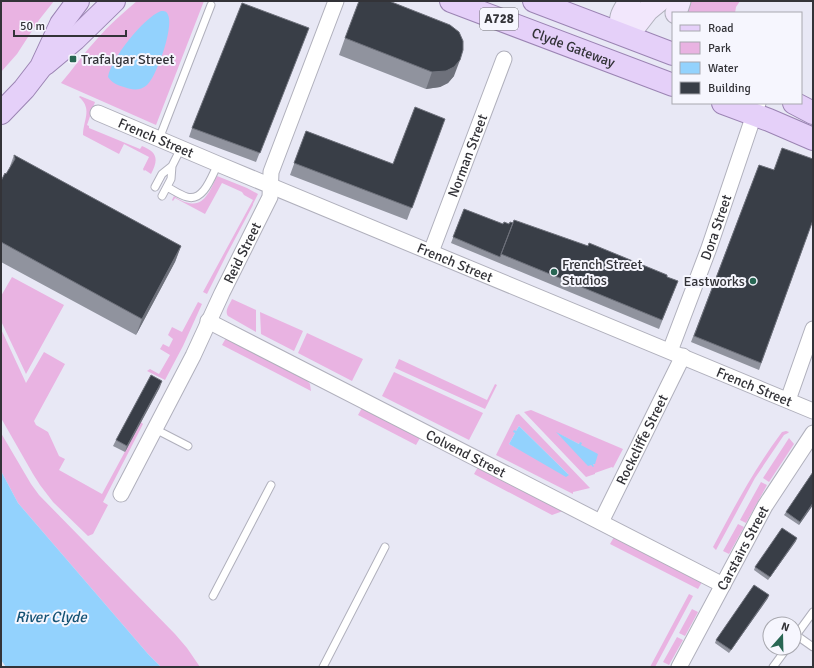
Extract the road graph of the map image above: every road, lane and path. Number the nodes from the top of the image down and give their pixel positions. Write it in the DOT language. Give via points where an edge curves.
graph roads {
  1 [pos="78,1"];
  2 [pos="114,1"];
  3 [pos="336,1"];
  4 [pos="451,1"];
  5 [pos="534,1"];
  6 [pos="630,1"];
  7 [pos="659,1"];
  8 [pos="680,1"];
  9 [pos="211,5"];
  10 [pos="676,12"];
  11 [pos="622,34"];
  12 [pos="672,54"];
  13 [pos="504,59"];
  14 [pos="612,61"];
  15 [pos="41,67"];
  16 [pos="672,84"];
  17 [pos="728,104"];
  18 [pos="796,104"];
  19 [pos="756,109"];
  20 [pos="1,113"];
  21 [pos="98,113"];
  22 [pos="813,113"];
  23 [pos="159,139"];
  24 [pos="813,139"];
  25 [pos="181,148"];
  26 [pos="218,164"];
  27 [pos="172,166"];
  28 [pos="270,185"];
  29 [pos="167,186"];
  30 [pos="155,187"];
  31 [pos="162,196"];
  32 [pos="431,252"];
  33 [pos="208,321"];
  34 [pos="813,329"];
  35 [pos="676,354"];
  36 [pos="788,400"];
  37 [pos="813,411"];
  38 [pos="155,429"];
  39 [pos="813,433"];
  40 [pos="188,446"];
  41 [pos="271,485"];
  42 [pos="121,494"];
  43 [pos="601,522"];
  44 [pos="386,547"];
  45 [pos="723,585"];
  46 [pos="213,596"];
  47 [pos="813,612"];
  48 [pos="802,627"];
  49 [pos="802,640"];
  50 [pos="813,647"];
  51 [pos="781,656"];
  52 [pos="685,664"];
  53 [pos="323,667"];
  54 [pos="773,667"];
  1 -- 15 [label="main road" via="61,24"];
  2 -- 15 [label="main road" via="75,39"];
  3 -- 28 [label="street, Reid Street" via="271,172"];
  4 -- 14 [label="main road, Clyde Gateway / A728"];
  5 -- 11 [label="main road, Clyde Gateway / A728"];
  6 -- 11 [label="main road" via="621,15"];
  7 -- 11 [label="main road" via="634,28"];
  8 -- 10 [label="main road"];
  9 -- 23 [label="lane"];
  11 -- 12 [label="main road, Clyde Gateway / A728"];
  11 -- 14 [label="main road"];
  13 -- 32 [label="street, Norman Street"];
  14 -- 16 [label="main road, Clyde Gateway / A728"];
  15 -- 20 [label="main road"];
  17 -- 19 [label="main road"];
  18 -- 22 [label="main road"];
  19 -- 24 [label="main road"];
  19 -- 35 [label="street, Dora Street"];
  21 -- 23 [label="street, French Street"];
  23 -- 25 [label="street, French Street"];
  25 -- 26 [label="street, French Street"];
  25 -- 27 [label="lane"];
  26 -- 28 [label="street, French Street"];
  26 -- 29 [label="lane" via="204,191 197,196 188,197"];
  27 -- 29 [label="lane" via="171,179"];
  27 -- 30 [label="lane" via="162,174"];
  28 -- 32 [label="street, French Street"];
  28 -- 33 [label="street, Reid Street" via="270,197"];
  29 -- 31 [label="lane"];
  32 -- 35 [label="street, French Street"];
  33 -- 38 [label="street, Reid Street"];
  33 -- 43 [label="street, Colvend Street"];
  34 -- 36 [label="street"];
  35 -- 36 [label="street, French Street"];
  35 -- 43 [label="street, Rockcliffe Street"];
  36 -- 37 [label="street, French Street"];
  38 -- 40 [label="lane"];
  38 -- 42 [label="street, Reid Street"];
  39 -- 45 [label="street, Carstairs Street" via="766,506"];
  41 -- 46 [label="lane"];
  43 -- 45 [label="street, Colvend Street"];
  44 -- 53 [label="lane"];
  45 -- 52 [label="street, Carstairs Street"];
  47 -- 48 [label="lane"];
  49 -- 50 [label="lane"];
  51 -- 54 [label="lane"];
}
